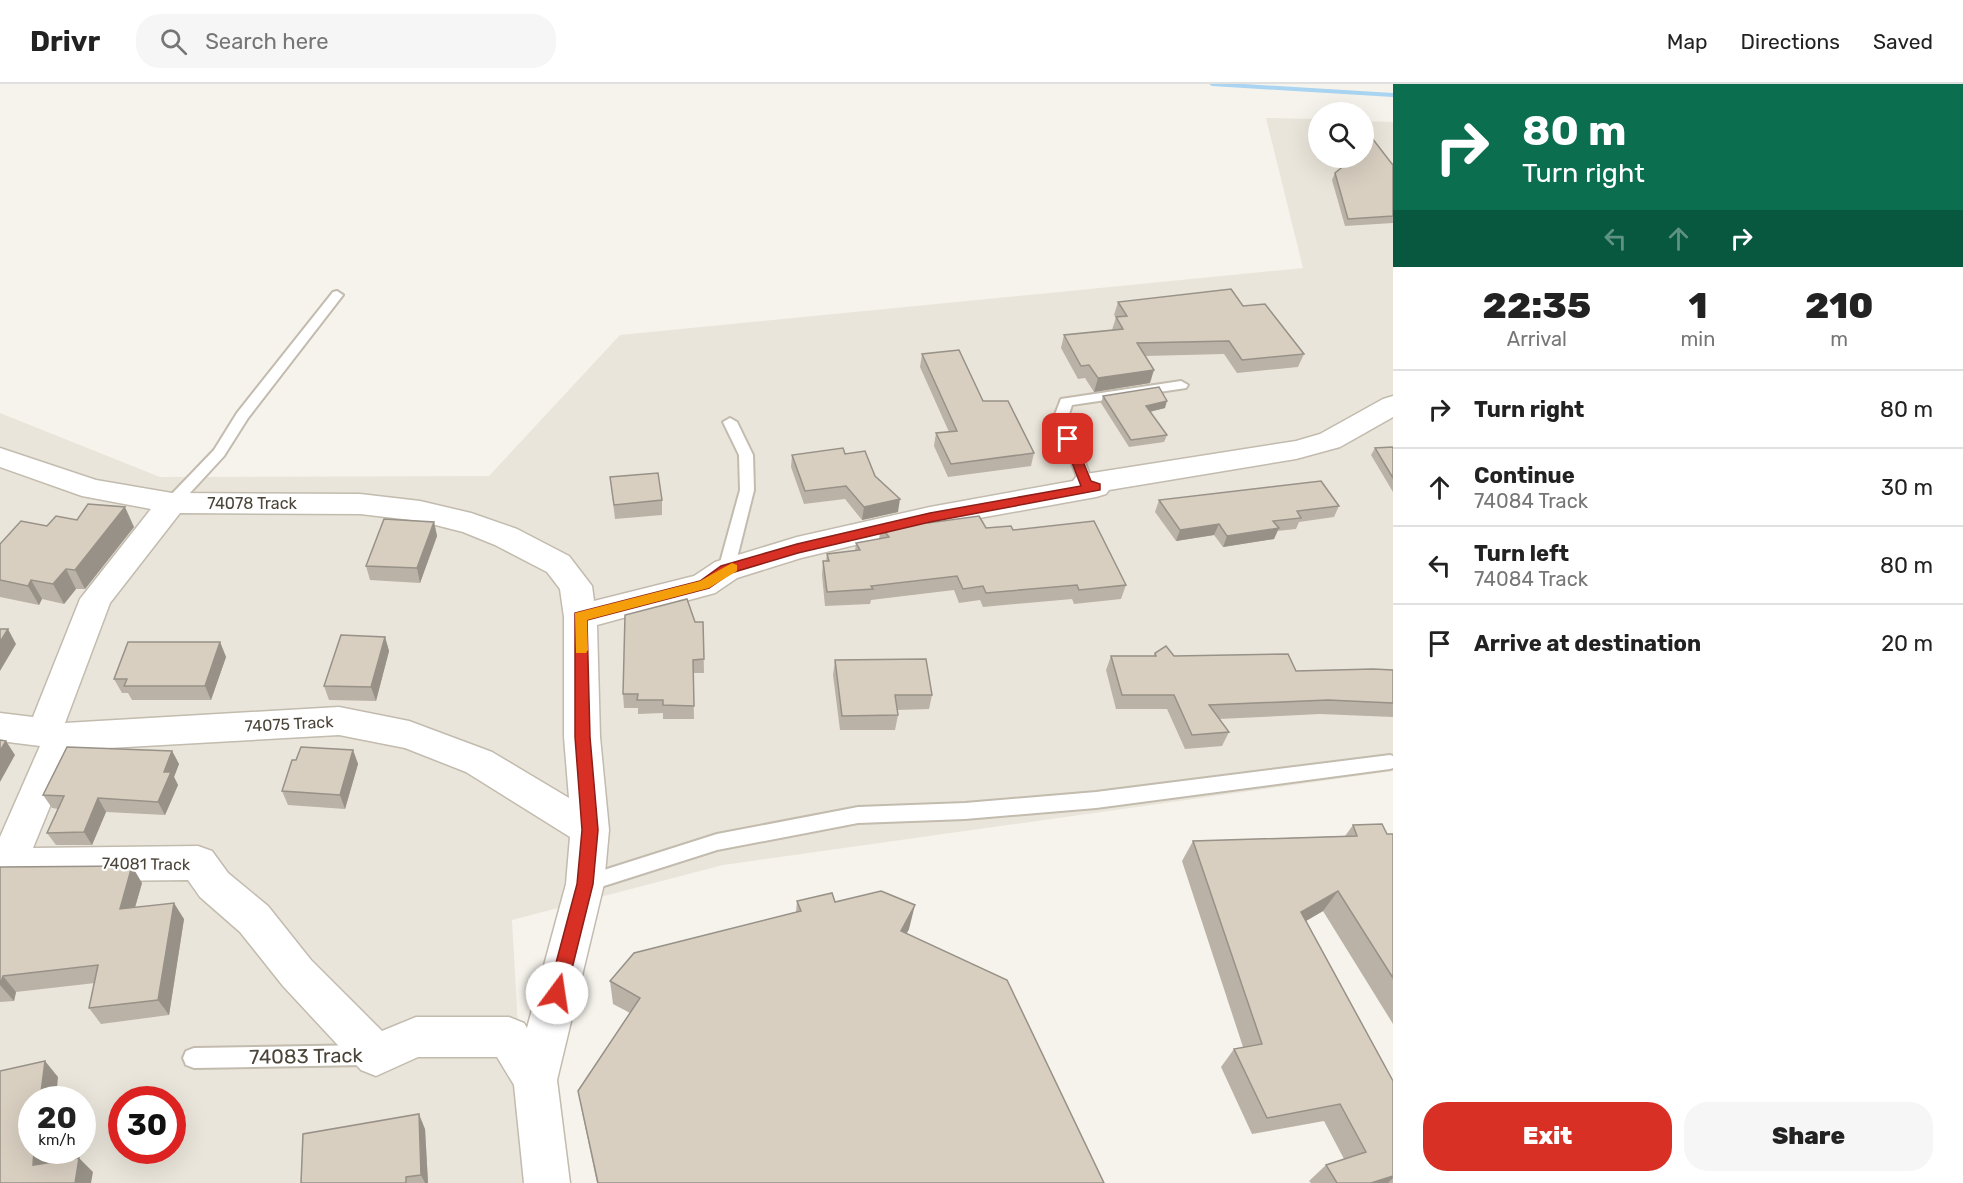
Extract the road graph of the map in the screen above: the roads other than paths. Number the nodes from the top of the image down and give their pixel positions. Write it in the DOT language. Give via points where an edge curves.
graph roads {
  1 [pos="337,295"];
  2 [pos="1181,385"];
  3 [pos="1393,405"];
  4 [pos="730,422"];
  5 [pos="0,457"];
  6 [pos="1086,484"];
  7 [pos="172,503"];
  8 [pos="726,570"];
  9 [pos="580,617"];
  10 [pos="0,727"];
  11 [pos="52,735"];
  12 [pos="1390,762"];
  13 [pos="590,830"];
  14 [pos="4,864"];
  15 [pos="585,884"];
  16 [pos="376,1054"];
  17 [pos="194,1058"];
  18 [pos="534,1080"];
  19 [pos="547,1183"];
  1 -- 7 [label="lane" via="242,416 219,453"];
  2 -- 6 [label="lane" via="1066,402 1061,417"];
  3 -- 6 [label="street" via="1330,441 1296,450"];
  4 -- 8 [label="lane" via="746,455 747,490"];
  5 -- 7 [label="street, 74078 Track" via="92,489"];
  6 -- 8 [label="street" via="1096,487 930,517 797,548"];
  7 -- 9 [label="street, 74078 Track" via="360,504 420,511 471,523 558,564 576,586"];
  7 -- 11 [label="street, 74081 Track" via="96,599"];
  8 -- 9 [label="street" via="704,585"];
  9 -- 13 [label="street, 74078 Track" via="582,737"];
  10 -- 11 [label="street, 74075 Track"];
  11 -- 13 [label="street, 74075 Track" via="339,721 409,735 479,762"];
  11 -- 14 [label="street, 74081 Track"];
  12 -- 15 [label="lane" via="1096,800 858,815 717,842"];
  13 -- 15 [label="street, 74078 Track"];
  14 -- 16 [label="street, 74081 Track" via="198,863 214,885 254,919 297,973"];
  15 -- 18 [label="street, 74078 Track"];
  16 -- 17 [label="lane, 74083 Track"];
  16 -- 18 [label="street, 74083 Track" via="416,1037 509,1037"];
  18 -- 19 [label="street"];
}
